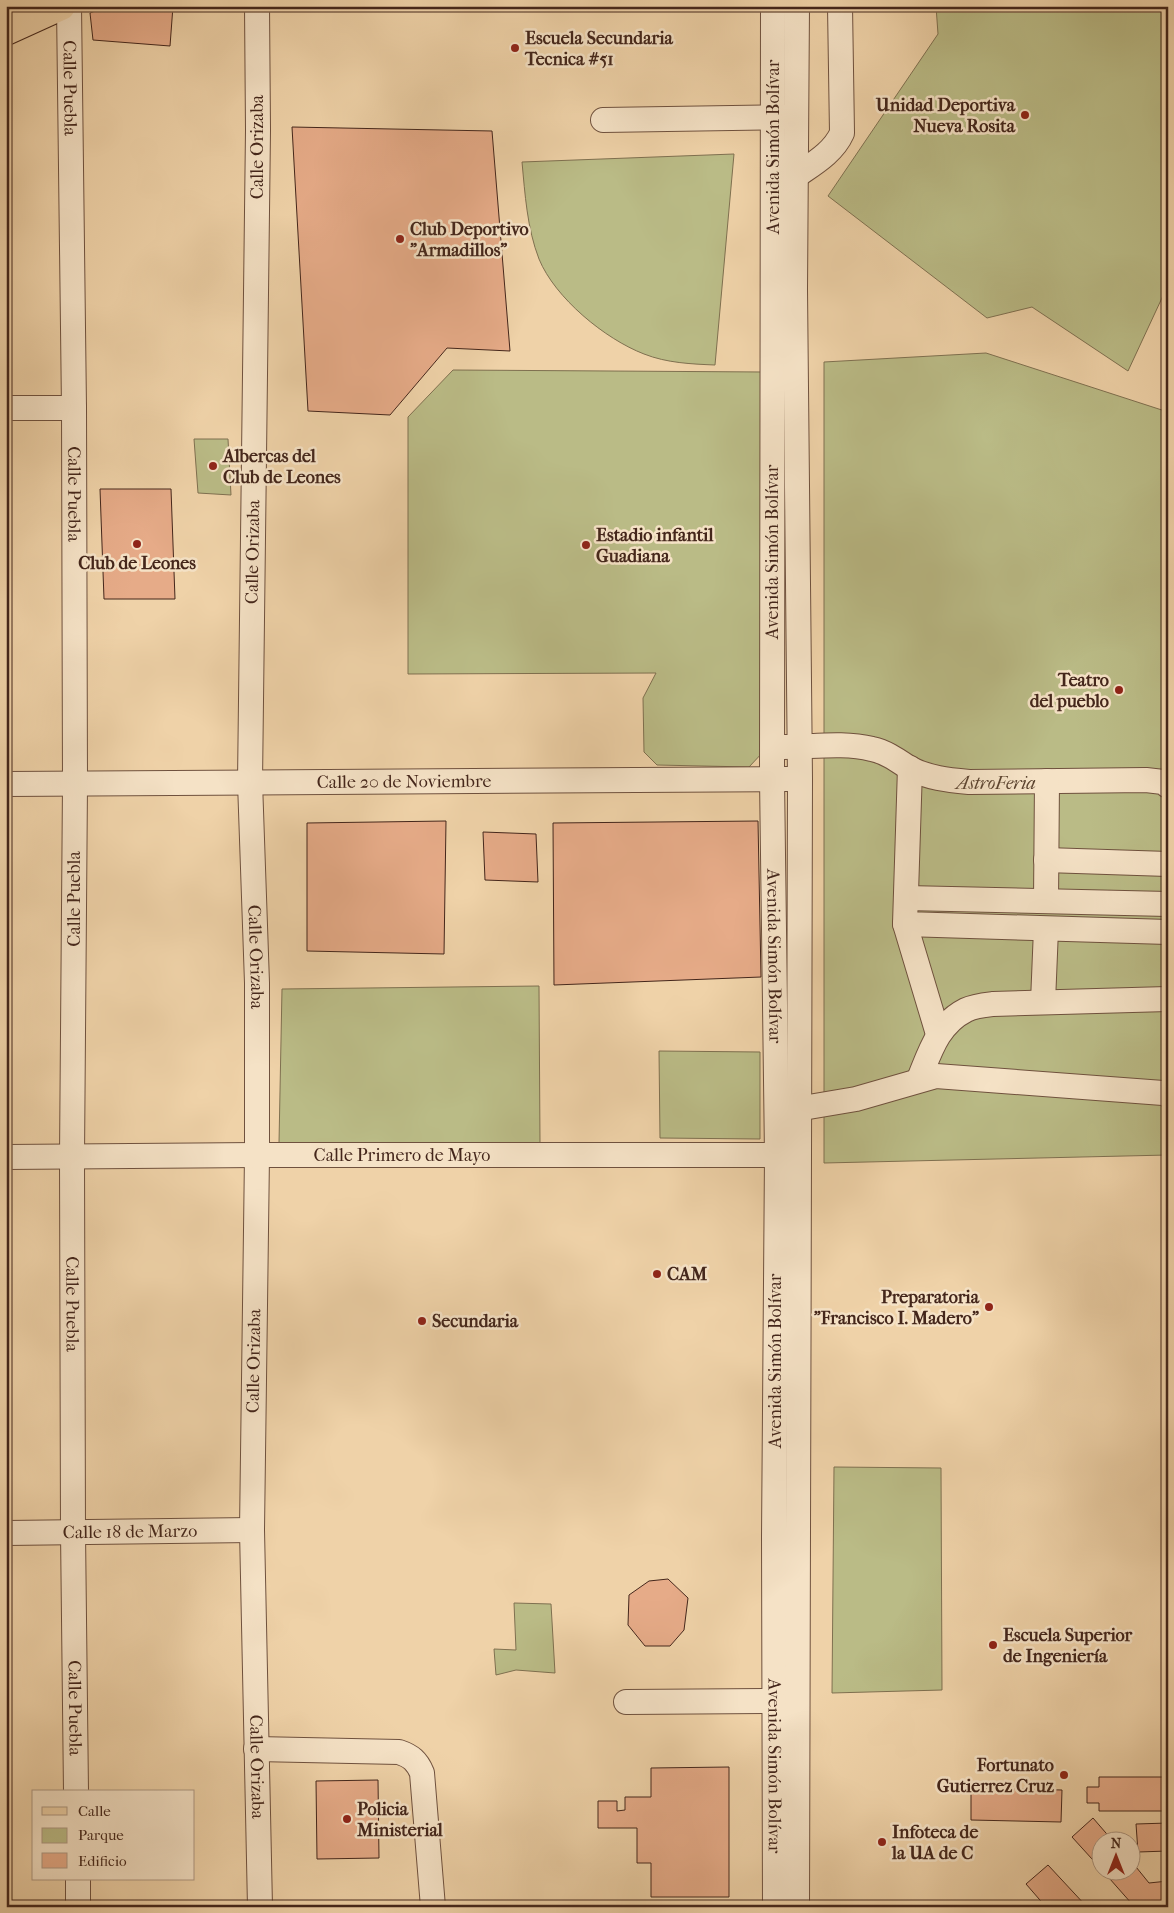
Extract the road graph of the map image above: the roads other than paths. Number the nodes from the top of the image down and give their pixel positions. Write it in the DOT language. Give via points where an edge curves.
graph roads {
  1 [pos="61,6"];
  2 [pos="69,6"];
  3 [pos="257,6"];
  4 [pos="773,6"];
  5 [pos="797,6"];
  6 [pos="840,6"];
  7 [pos="31,13"];
  8 [pos="6,31"];
  9 [pos="773,117"];
  10 [pos="797,117"];
  11 [pos="603,120"];
  12 [pos="796,176"];
  13 [pos="6,408"];
  14 [pos="74,408"];
  15 [pos="772,748"];
  16 [pos="799,748"];
  17 [pos="910,768"];
  18 [pos="772,779"];
  19 [pos="800,779"];
  20 [pos="1047,781"];
  21 [pos="250,782"];
  22 [pos="6,784"];
  23 [pos="75,784"];
  24 [pos="1168,786"];
  25 [pos="1046,860"];
  26 [pos="1168,864"];
  27 [pos="906,898"];
  28 [pos="1046,901"];
  29 [pos="1168,904"];
  30 [pos="905,924"];
  31 [pos="1046,929"];
  32 [pos="1168,932"];
  33 [pos="1168,999"];
  34 [pos="1043,1002"];
  35 [pos="938,1034"];
  36 [pos="919,1079"];
  37 [pos="1168,1095"];
  38 [pos="799,1109"];
  39 [pos="776,1113"];
  40 [pos="788,1154"];
  41 [pos="257,1155"];
  42 [pos="6,1157"];
  43 [pos="72,1157"];
  44 [pos="252,1530"];
  45 [pos="73,1532"];
  46 [pos="6,1533"];
  47 [pos="799,1537"];
  48 [pos="774,1538"];
  49 [pos="626,1702"];
  50 [pos="774,1702"];
  51 [pos="256,1749"];
  52 [pos="76,1790"];
  53 [pos="78,1880"];
  54 [pos="78,1907"];
  55 [pos="260,1907"];
  56 [pos="433,1907"];
  57 [pos="775,1907"];
  58 [pos="797,1907"];
  1 -- 7 [label="main road"];
  2 -- 14 [label="street, Calle Puebla"];
  3 -- 21 [label="street, Calle Orizaba"];
  4 -- 9 [label="street, Avenida Simón Bolívar"];
  5 -- 10 [label="street, Avenida Simón Bolívar"];
  6 -- 12 [label="street" via="842,133 831,151"];
  7 -- 8 [label="main road"];
  9 -- 10 [label="street"];
  9 -- 11 [label="street"];
  9 -- 15 [label="street, Avenida Simón Bolívar"];
  10 -- 12 [label="street, Avenida Simón Bolívar"];
  12 -- 16 [label="street, Avenida Simón Bolívar"];
  13 -- 14 [label="street"];
  14 -- 23 [label="street, Calle Puebla"];
  15 -- 16 [label="street"];
  15 -- 18 [label="street, Avenida Simón Bolívar"];
  16 -- 17 [label="street" via="855,746 874,749"];
  16 -- 19 [label="street, Avenida Simón Bolívar"];
  17 -- 20 [label="street" via="947,780"];
  17 -- 27 [label="street"];
  18 -- 19 [label="street, Calle 20 de Noviembre"];
  18 -- 21 [label="street, Calle 20 de Noviembre"];
  18 -- 39 [label="street, Avenida Simón Bolívar"];
  19 -- 38 [label="street, Avenida Simón Bolívar"];
  20 -- 24 [label="street" via="1146,780 1163,782"];
  20 -- 25 [label="street"];
  21 -- 23 [label="street, Calle 20 de Noviembre"];
  21 -- 41 [label="street, Calle Orizaba" via="257,983"];
  22 -- 23 [label="street, Calle 20 de Noviembre"];
  23 -- 43 [label="street, Calle Puebla"];
  25 -- 26 [label="street"];
  25 -- 28 [label="street"];
  27 -- 28 [label="street"];
  27 -- 30 [label="street"];
  28 -- 29 [label="street"];
  30 -- 31 [label="street"];
  30 -- 35 [label="street"];
  31 -- 32 [label="street"];
  31 -- 34 [label="street"];
  33 -- 34 [label="street"];
  34 -- 35 [label="street" via="993,1004 968,1009 950,1019"];
  35 -- 36 [label="street"];
  36 -- 37 [label="street" via="945,1076"];
  36 -- 38 [label="street" via="856,1099"];
  38 -- 39 [label="street"];
  38 -- 40 [label="street, Avenida Simón Bolívar"];
  39 -- 40 [label="street, Avenida Simón Bolívar"];
  40 -- 41 [label="street, Calle Primero de Mayo"];
  40 -- 47 [label="street, Avenida Simón Bolívar"];
  40 -- 48 [label="street, Avenida Simón Bolívar"];
  41 -- 43 [label="street, Calle Primero de Mayo"];
  41 -- 44 [label="street, Calle Orizaba"];
  42 -- 43 [label="street, Calle Primero de Mayo"];
  43 -- 45 [label="street, Calle Puebla"];
  44 -- 45 [label="street, Calle 18 de Marzo"];
  44 -- 51 [label="street, Calle Orizaba"];
  45 -- 46 [label="street, Calle 18 de Marzo"];
  45 -- 52 [label="street, Calle Puebla"];
  47 -- 48 [label="street"];
  47 -- 58 [label="street, Avenida Simón Bolívar"];
  48 -- 50 [label="street, Avenida Simón Bolívar"];
  49 -- 50 [label="street"];
  50 -- 57 [label="street, Avenida Simón Bolívar"];
  51 -- 55 [label="street, Calle Orizaba"];
  51 -- 56 [label="street" via="399,1752 418,1763 422,1774"];
  53 -- 54 [label="street"];
}
